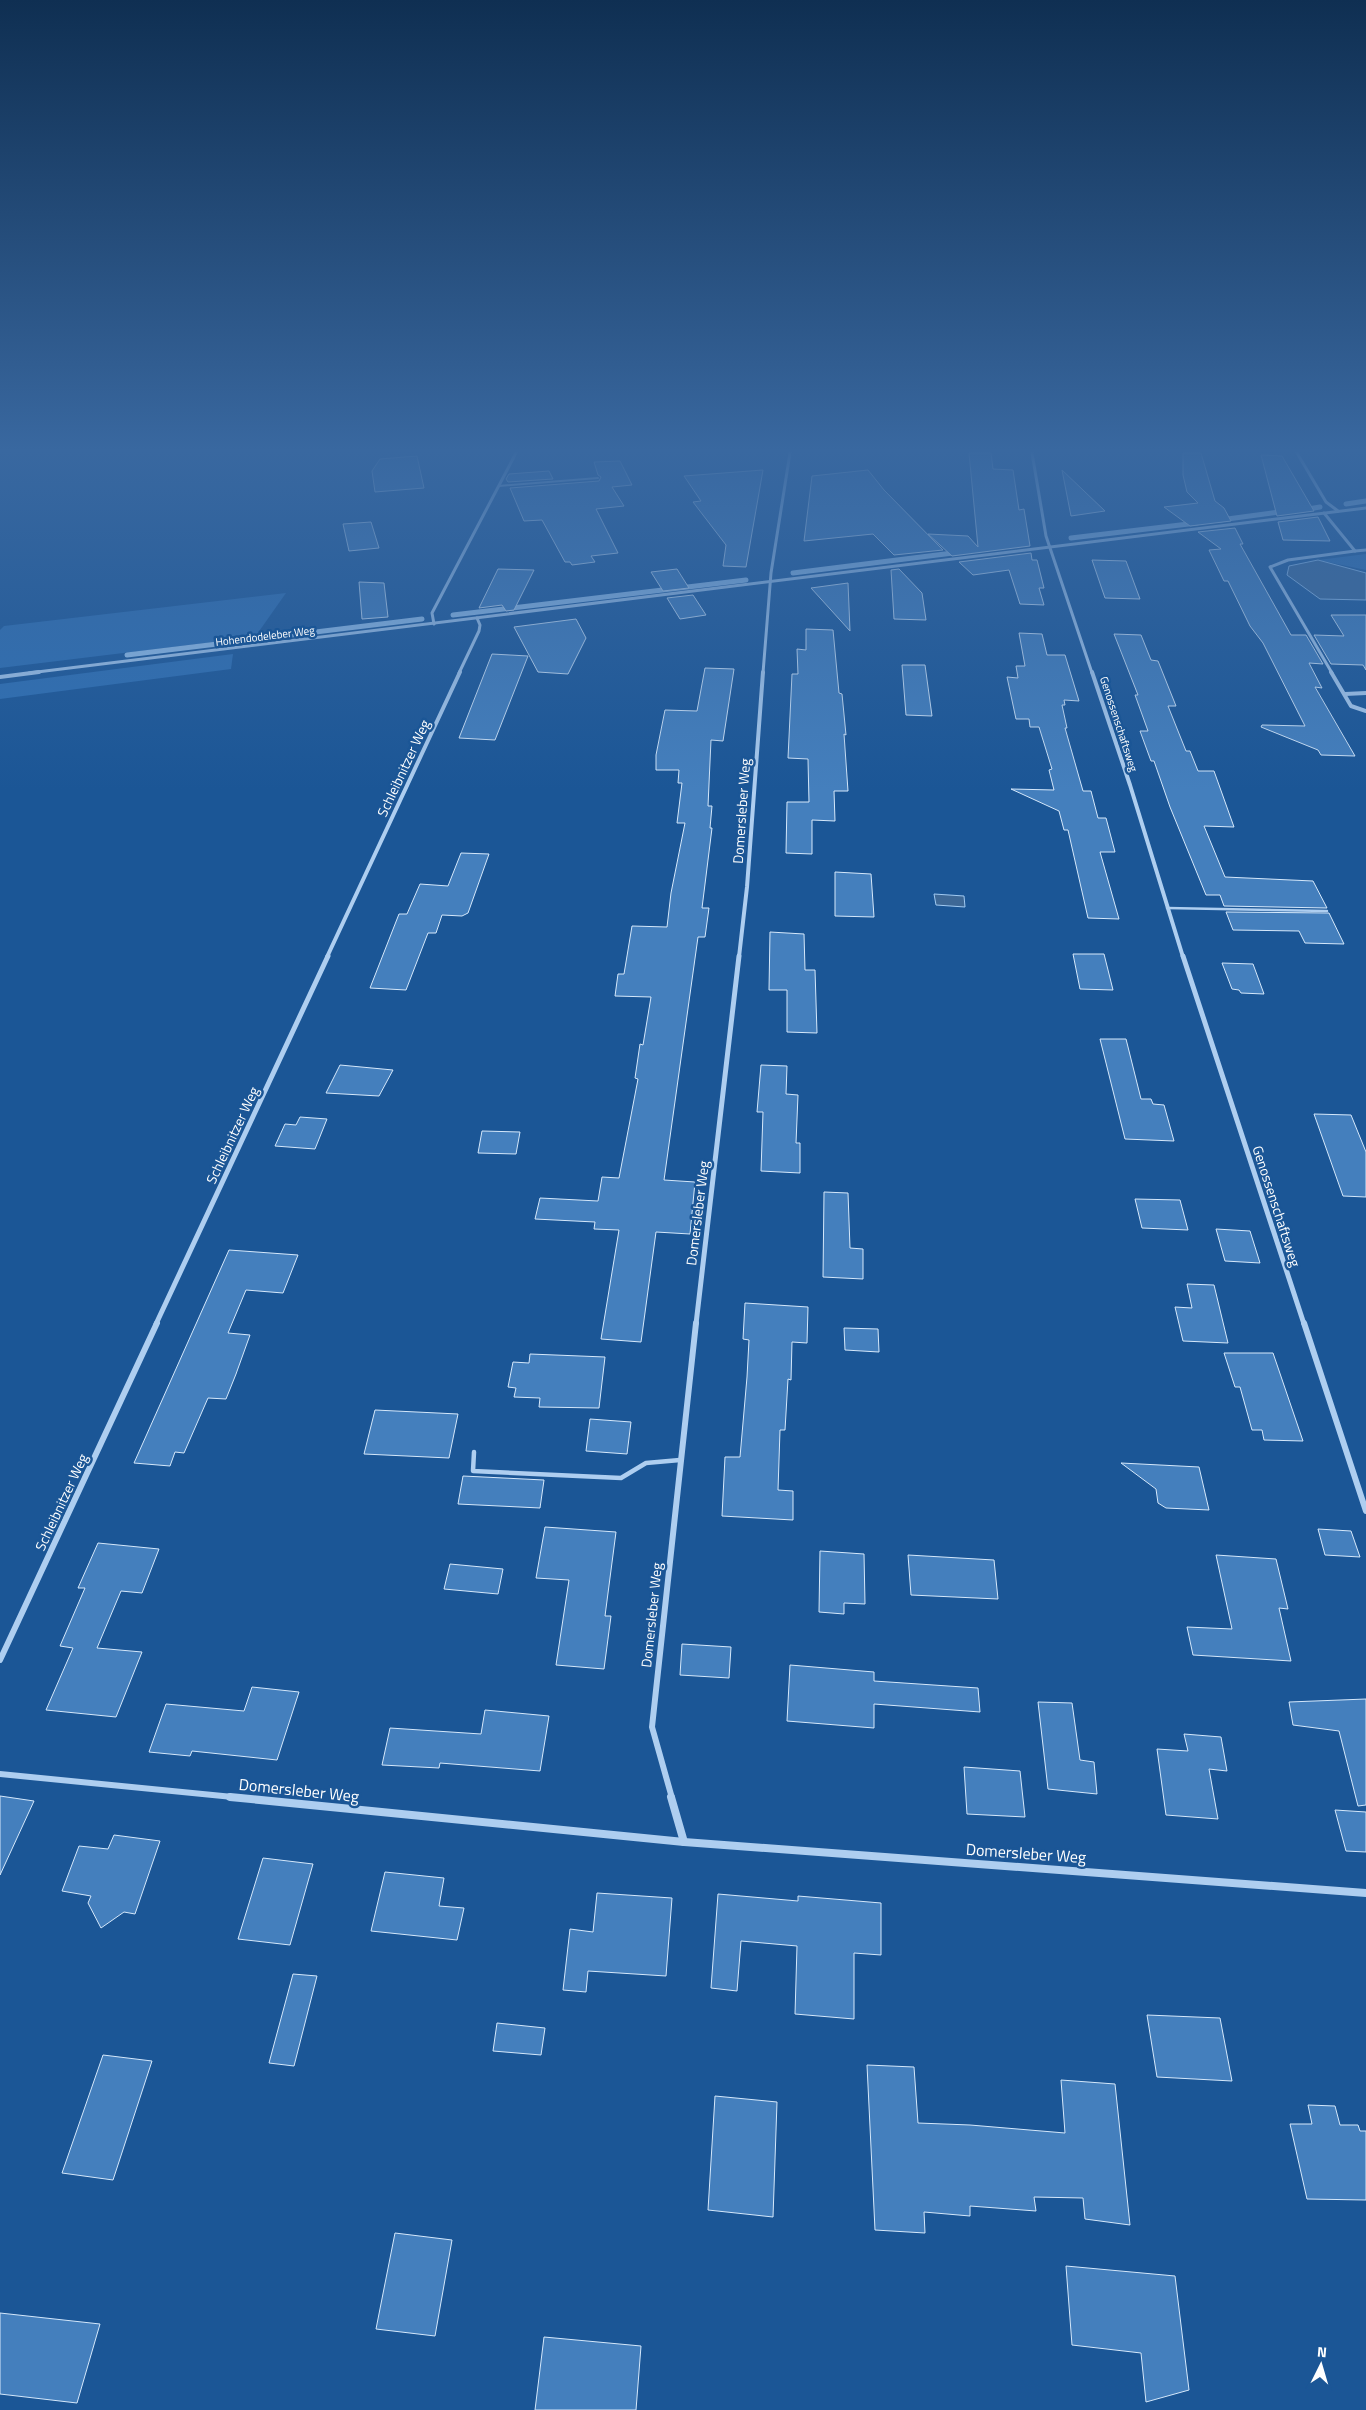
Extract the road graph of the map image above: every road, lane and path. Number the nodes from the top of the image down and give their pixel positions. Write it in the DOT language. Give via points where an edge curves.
graph roads {
  1 [pos="457,565"];
  2 [pos="773,565"];
  3 [pos="903,565"];
  4 [pos="1057,565"];
  5 [pos="1276,565"];
  6 [pos="770,582"];
  7 [pos="477,618"];
  8 [pos="434,624"];
  9 [pos="0,677"];
  10 [pos="1366,693"];
  11 [pos="1344,694"];
  12 [pos="1366,711"];
  13 [pos="1167,908"];
  14 [pos="1327,912"];
  15 [pos="474,1452"];
  16 [pos="680,1460"];
  17 [pos="1366,1511"];
  18 [pos="0,1660"];
  19 [pos="0,1774"];
  20 [pos="684,1842"];
  21 [pos="1366,1892"];
  1 -- 8 [label="street" via="432,613"];
  2 -- 6 [label="street, Domersleber Weg"];
  3 -- 6 [label="street, Hohendodeleber Weg"];
  4 -- 13 [label="street, Genossenschaftsweg"];
  5 -- 11 [label="street" via="1270,568"];
  6 -- 7 [label="street, Hohendodeleber Weg"];
  6 -- 16 [label="street, Domersleber Weg" via="747,887"];
  7 -- 8 [label="street, Hohendodeleber Weg"];
  7 -- 18 [label="street, Schleibnitzer Weg" via="479,630"];
  8 -- 9 [label="street, Hohendodeleber Weg"];
  10 -- 11 [label="street"];
  11 -- 12 [label="street" via="1351,706"];
  13 -- 14 [label="lane"];
  13 -- 17 [label="street, Genossenschaftsweg"];
  15 -- 16 [label="lane" via="473,1471 621,1478 646,1462"];
  16 -- 20 [label="street, Domersleber Weg" via="652,1727"];
  19 -- 20 [label="street, Domersleber Weg"];
  20 -- 21 [label="street, Domersleber Weg"];
}
